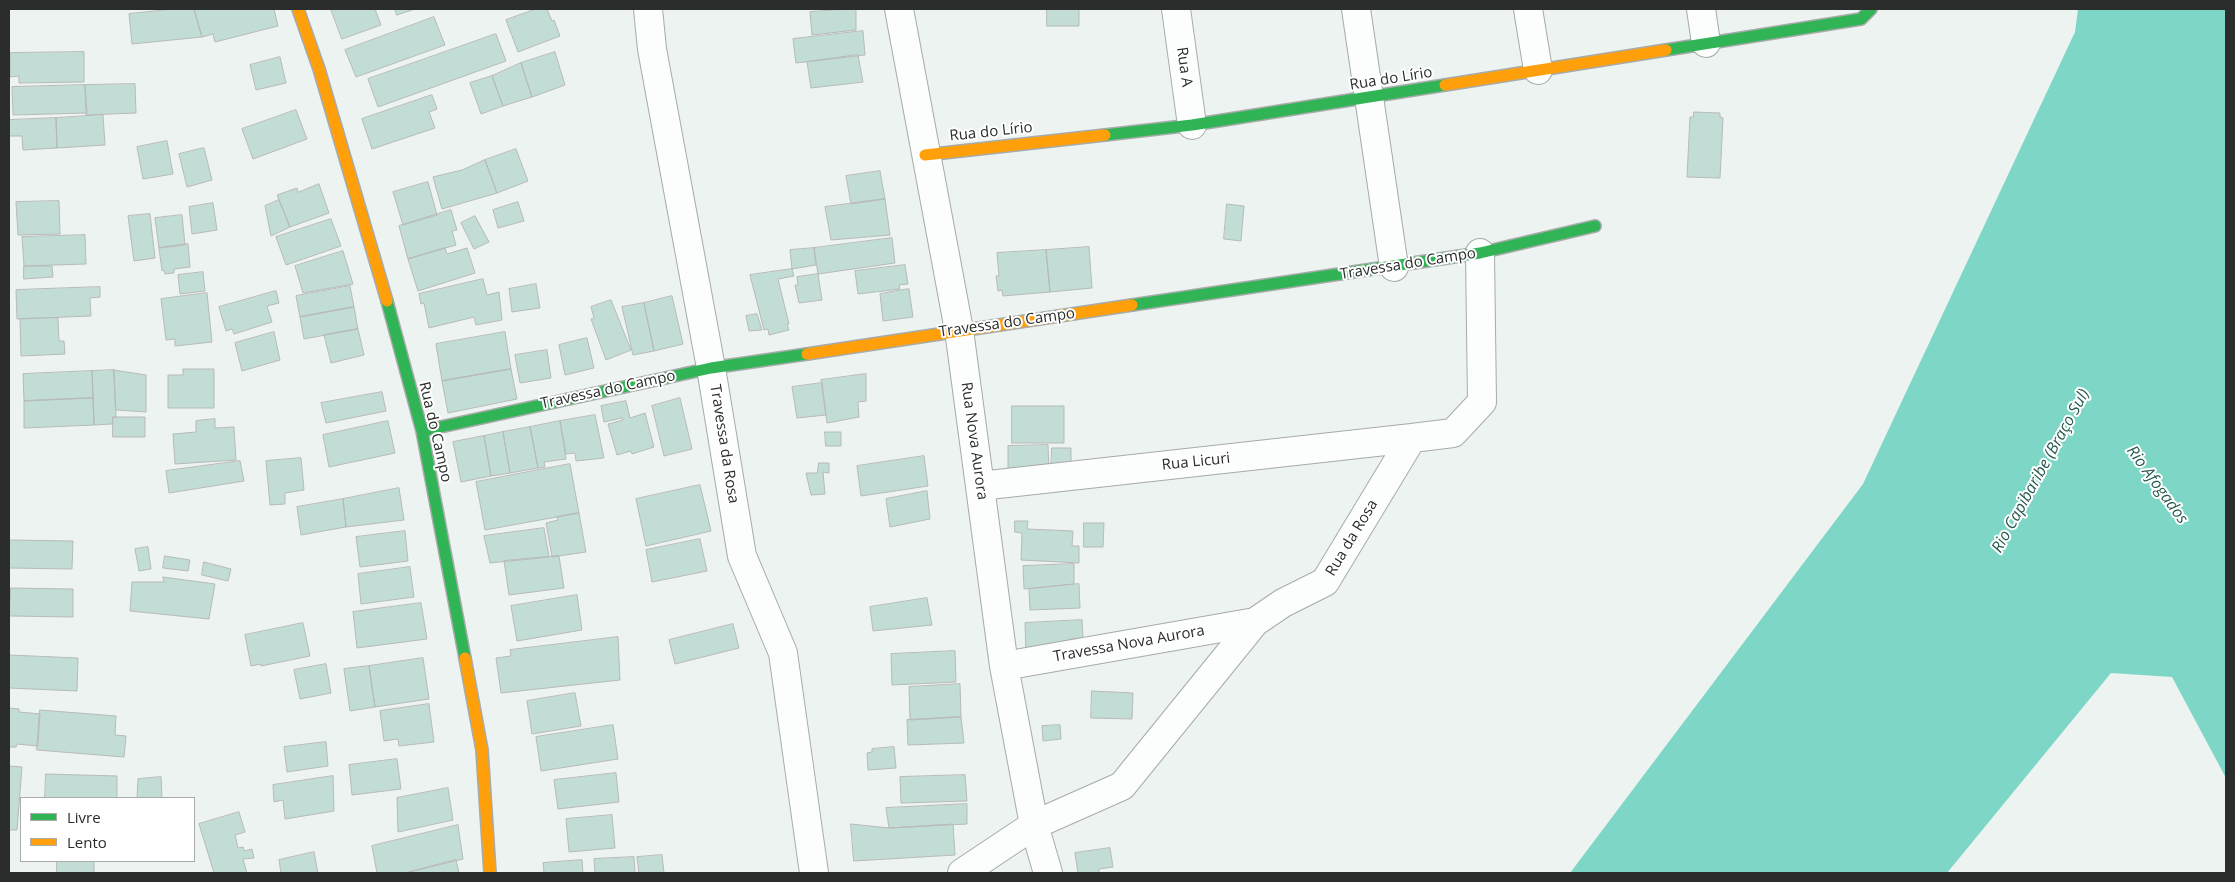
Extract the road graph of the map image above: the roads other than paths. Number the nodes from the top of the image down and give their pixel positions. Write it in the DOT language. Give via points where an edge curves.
graph roads {
  1 [pos="298,9"];
  2 [pos="648,9"];
  3 [pos="899,9"];
  4 [pos="1176,9"];
  5 [pos="1356,9"];
  6 [pos="1528,9"];
  7 [pos="1701,9"];
  8 [pos="1870,9"];
  9 [pos="1706,43"];
  10 [pos="1538,70"];
  11 [pos="1371,98"];
  12 [pos="1192,125"];
  13 [pos="925,155"];
  14 [pos="1595,226"];
  15 [pos="1480,253"];
  16 [pos="1394,267"];
  17 [pos="959,330"];
  18 [pos="711,368"];
  19 [pos="422,431"];
  20 [pos="1412,438"];
  21 [pos="980,486"];
  22 [pos="1255,622"];
  23 [pos="1004,666"];
  24 [pos="1034,825"];
  25 [pos="490,873"];
  26 [pos="814,873"];
  27 [pos="962,873"];
  28 [pos="1048,873"];
  1 -- 19 [label="street, Rua do Campo" via="382,277"];
  2 -- 18 [label="street, Travessa da Rosa" via="652,49"];
  3 -- 13 [label="street, Rua Nova Aurora"];
  4 -- 12 [label="street, Rua A"];
  5 -- 11 [label="street"];
  6 -- 10 [label="street"];
  7 -- 9 [label="street"];
  8 -- 9 [label="street, Rua do Lírio" via="1861,19"];
  9 -- 10 [label="street, Rua do Lírio"];
  10 -- 11 [label="street, Rua do Lírio"];
  11 -- 12 [label="street, Rua do Lírio"];
  11 -- 16 [label="street"];
  12 -- 13 [label="street, Rua do Lírio"];
  13 -- 17 [label="street, Rua Nova Aurora"];
  14 -- 15 [label="street, Travessa do Campo"];
  15 -- 16 [label="street, Travessa do Campo"];
  15 -- 20 [label="street" via="1482,402 1453,433"];
  16 -- 17 [label="street, Travessa do Campo"];
  17 -- 18 [label="street, Travessa do Campo"];
  17 -- 21 [label="street, Rua Nova Aurora"];
  18 -- 19 [label="street, Travessa do Campo"];
  18 -- 26 [label="street, Travessa da Rosa" via="742,556 783,653"];
  19 -- 25 [label="street, Rua do Campo" via="482,750"];
  20 -- 21 [label="street, Rua Licuri"];
  20 -- 22 [label="street, Rua da Rosa" via="1325,582 1283,603"];
  21 -- 23 [label="street, Rua Nova Aurora"];
  22 -- 23 [label="street, Travessa Nova Aurora"];
  22 -- 24 [label="street, Rua da Rosa" via="1122,786"];
  23 -- 24 [label="street, Rua Nova Aurora"];
  24 -- 27 [label="street"];
  24 -- 28 [label="street, Rua Nova Aurora"];
}
